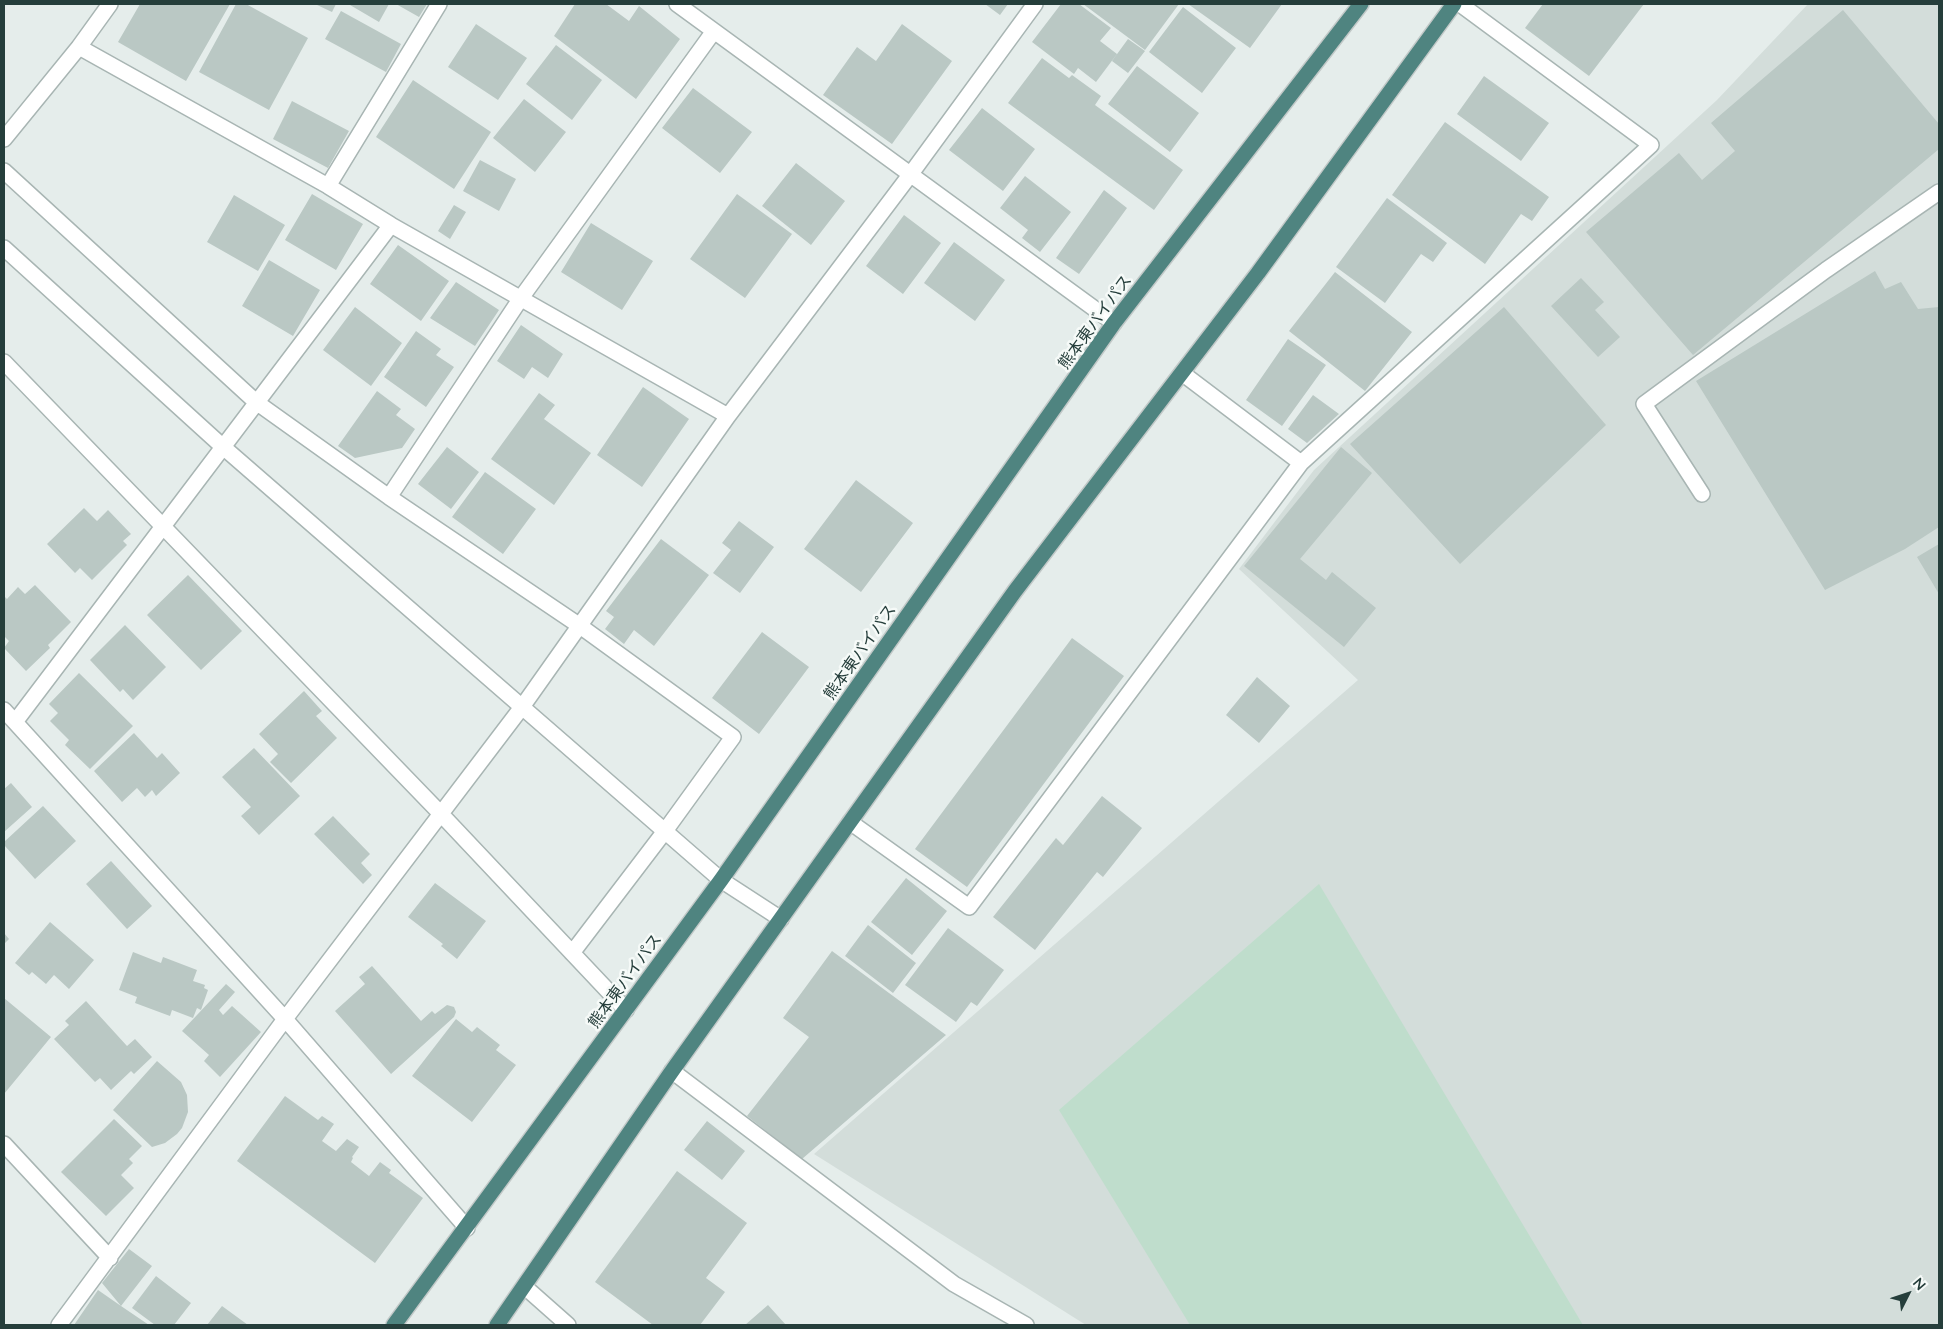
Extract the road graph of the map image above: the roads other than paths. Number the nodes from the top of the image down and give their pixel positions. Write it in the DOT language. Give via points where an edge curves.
graph roads {
  1 [pos="110,4"];
  2 [pos="439,4"];
  3 [pos="677,4"];
  4 [pos="1035,4"];
  5 [pos="1361,4"];
  6 [pos="1454,4"];
  7 [pos="1460,4"];
  8 [pos="714,31"];
  9 [pos="79,47"];
  10 [pos="4,139"];
  11 [pos="4,171"];
  12 [pos="910,175"];
  13 [pos="328,186"];
  14 [pos="1939,192"];
  15 [pos="391,224"];
  16 [pos="4,248"];
  17 [pos="521,298"];
  18 [pos="1114,323"];
  19 [pos="4,362"];
  20 [pos="1182,373"];
  21 [pos="256,402"];
  22 [pos="728,416"];
  23 [pos="222,446"];
  24 [pos="1302,464"];
  25 [pos="1702,494"];
  26 [pos="390,497"];
  27 [pos="162,525"];
  28 [pos="580,626"];
  29 [pos="522,707"];
  30 [pos="4,710"];
  31 [pos="15,722"];
  32 [pos="441,814"];
  33 [pos="850,822"];
  34 [pos="665,831"];
  35 [pos="721,880"];
  36 [pos="781,919"];
  37 [pos="572,954"];
  38 [pos="626,1010"];
  39 [pos="285,1020"];
  40 [pos="672,1071"];
  41 [pos="4,1144"];
  42 [pos="467,1228"];
  43 [pos="110,1258"];
  44 [pos="525,1287"];
  45 [pos="60,1325"];
  46 [pos="394,1325"];
  47 [pos="497,1325"];
  48 [pos="568,1325"];
  49 [pos="1026,1325"];
  1 -- 9 [label="street"];
  2 -- 13 [label="street"];
  3 -- 8 [label="street"];
  4 -- 12 [label="street"];
  5 -- 18 [label="highway, 熊本東バイパス"];
  6 -- 20 [label="highway"];
  7 -- 24 [label="street" via="1650,145"];
  8 -- 12 [label="street"];
  8 -- 17 [label="street"];
  9 -- 10 [label="street"];
  9 -- 13 [label="street"];
  11 -- 21 [label="street"];
  12 -- 18 [label="street"];
  12 -- 22 [label="street"];
  13 -- 15 [label="street"];
  14 -- 25 [label="street" via="1826,270 1644,404"];
  15 -- 17 [label="street"];
  15 -- 21 [label="street"];
  16 -- 23 [label="street"];
  17 -- 22 [label="street"];
  17 -- 26 [label="street"];
  18 -- 35 [label="highway, 熊本東バイパス"];
  19 -- 27 [label="street"];
  20 -- 24 [label="street"];
  20 -- 33 [label="highway" via="1015,591"];
  21 -- 23 [label="street"];
  21 -- 26 [label="street"];
  22 -- 28 [label="street"];
  23 -- 27 [label="street"];
  23 -- 29 [label="street"];
  24 -- 33 [label="street" via="969,908"];
  26 -- 28 [label="street"];
  27 -- 31 [label="street"];
  27 -- 32 [label="street"];
  28 -- 29 [label="street"];
  28 -- 34 [label="street" via="733,737"];
  29 -- 32 [label="street"];
  29 -- 34 [label="street"];
  30 -- 31 [label="street"];
  31 -- 39 [label="street"];
  32 -- 37 [label="street"];
  32 -- 39 [label="street"];
  33 -- 36 [label="highway"];
  34 -- 35 [label="street"];
  34 -- 37 [label="street"];
  35 -- 36 [label="street"];
  35 -- 38 [label="highway, 熊本東バイパス"];
  36 -- 40 [label="highway"];
  37 -- 38 [label="street"];
  38 -- 42 [label="highway, 熊本東バイパス"];
  39 -- 42 [label="street"];
  39 -- 43 [label="street"];
  40 -- 44 [label="highway"];
  40 -- 49 [label="street" via="954,1284"];
  41 -- 43 [label="street"];
  42 -- 46 [label="highway, 熊本東バイパス"];
  43 -- 45 [label="street"];
  44 -- 47 [label="highway"];
  44 -- 48 [label="street"];
}
